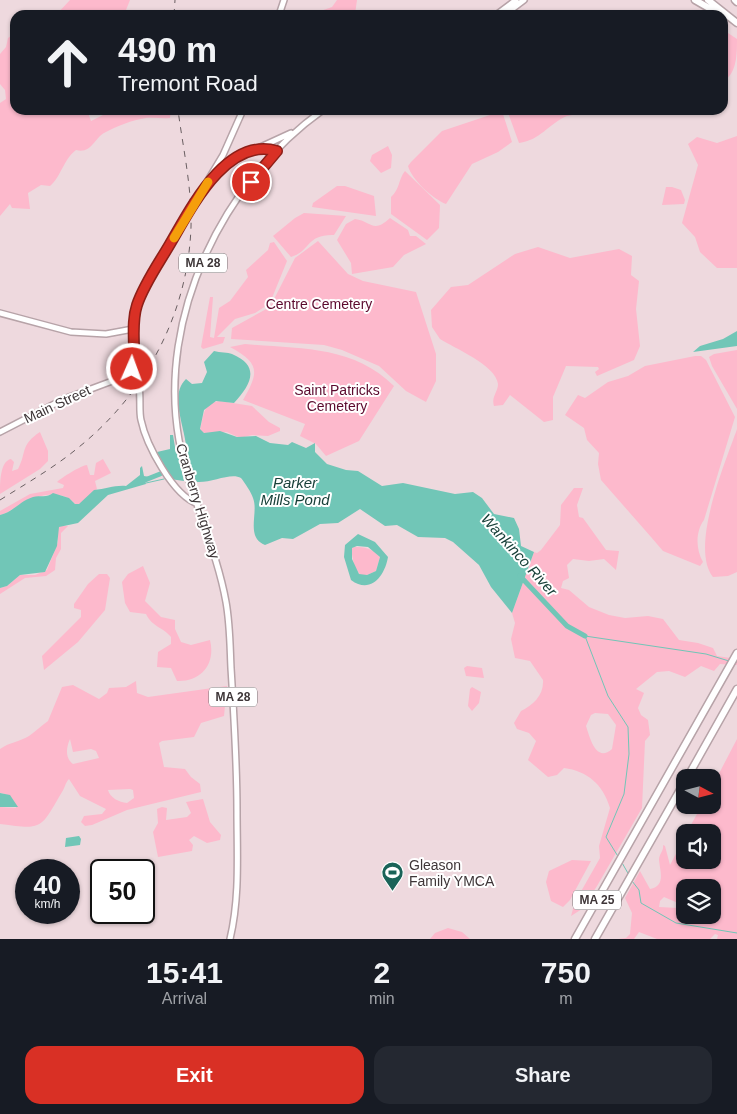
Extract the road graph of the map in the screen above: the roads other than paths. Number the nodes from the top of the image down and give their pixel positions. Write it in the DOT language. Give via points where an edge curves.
graph roads {
  1 [pos="516,0"];
  2 [pos="524,0"];
  3 [pos="695,0"];
  4 [pos="708,0"];
  5 [pos="503,10"];
  6 [pos="511,10"];
  7 [pos="712,10"];
  8 [pos="720,10"];
  9 [pos="240,115"];
  10 [pos="316,115"];
  11 [pos="303,125"];
  12 [pos="270,144"];
  13 [pos="278,150"];
  14 [pos="254,151"];
  15 [pos="225,153"];
  16 [pos="228,164"];
  17 [pos="211,178"];
  18 [pos="0,313"];
  19 [pos="133,329"];
  20 [pos="127,373"];
  21 [pos="0,432"];
  22 [pos="198,504"];
  23 [pos="737,653"];
  24 [pos="737,689"];
  25 [pos="692,769"];
  26 [pos="676,796"];
  27 [pos="230,939"];
  28 [pos="574,939"];
  29 [pos="595,939"];
  1 -- 5 [label="main road"];
  2 -- 6 [label="main road"];
  3 -- 7 [label="highway"];
  4 -- 8 [label="highway"];
  9 -- 15 [label="main road"];
  10 -- 11 [label="main road, Cranberry Highway / MA 28"];
  11 -- 12 [label="main road"];
  11 -- 13 [label="main road, Cranberry Highway / MA 28"];
  12 -- 13 [label="main road"];
  12 -- 14 [label="main road"];
  13 -- 14 [label="main road" via="265,148"];
  13 -- 22 [label="main road, Cranberry Highway / MA 28" via="251,182 217,233 202,264 179,343 174,383 176,421"];
  14 -- 16 [label="main road"];
  15 -- 16 [label="main road" via="223,160"];
  15 -- 17 [label="main road"];
  16 -- 17 [label="main road"];
  17 -- 19 [label="main road, bridge" via="188,212 139,300"];
  18 -- 19 [label="main road" via="71,332 106,334"];
  19 -- 20 [label="main road"];
  20 -- 21 [label="main road, Main Street" via="64,399"];
  20 -- 22 [label="main road" via="138,384 141,421 164,472 192,502"];
  22 -- 27 [label="main road, Cranberry Highway / MA 28" via="222,584 228,622 236,754 237,875"];
  23 -- 28 [label="highway, MA 25"];
  24 -- 25 [label="highway, MA 25"];
  26 -- 29 [label="highway, MA 25"];
}
